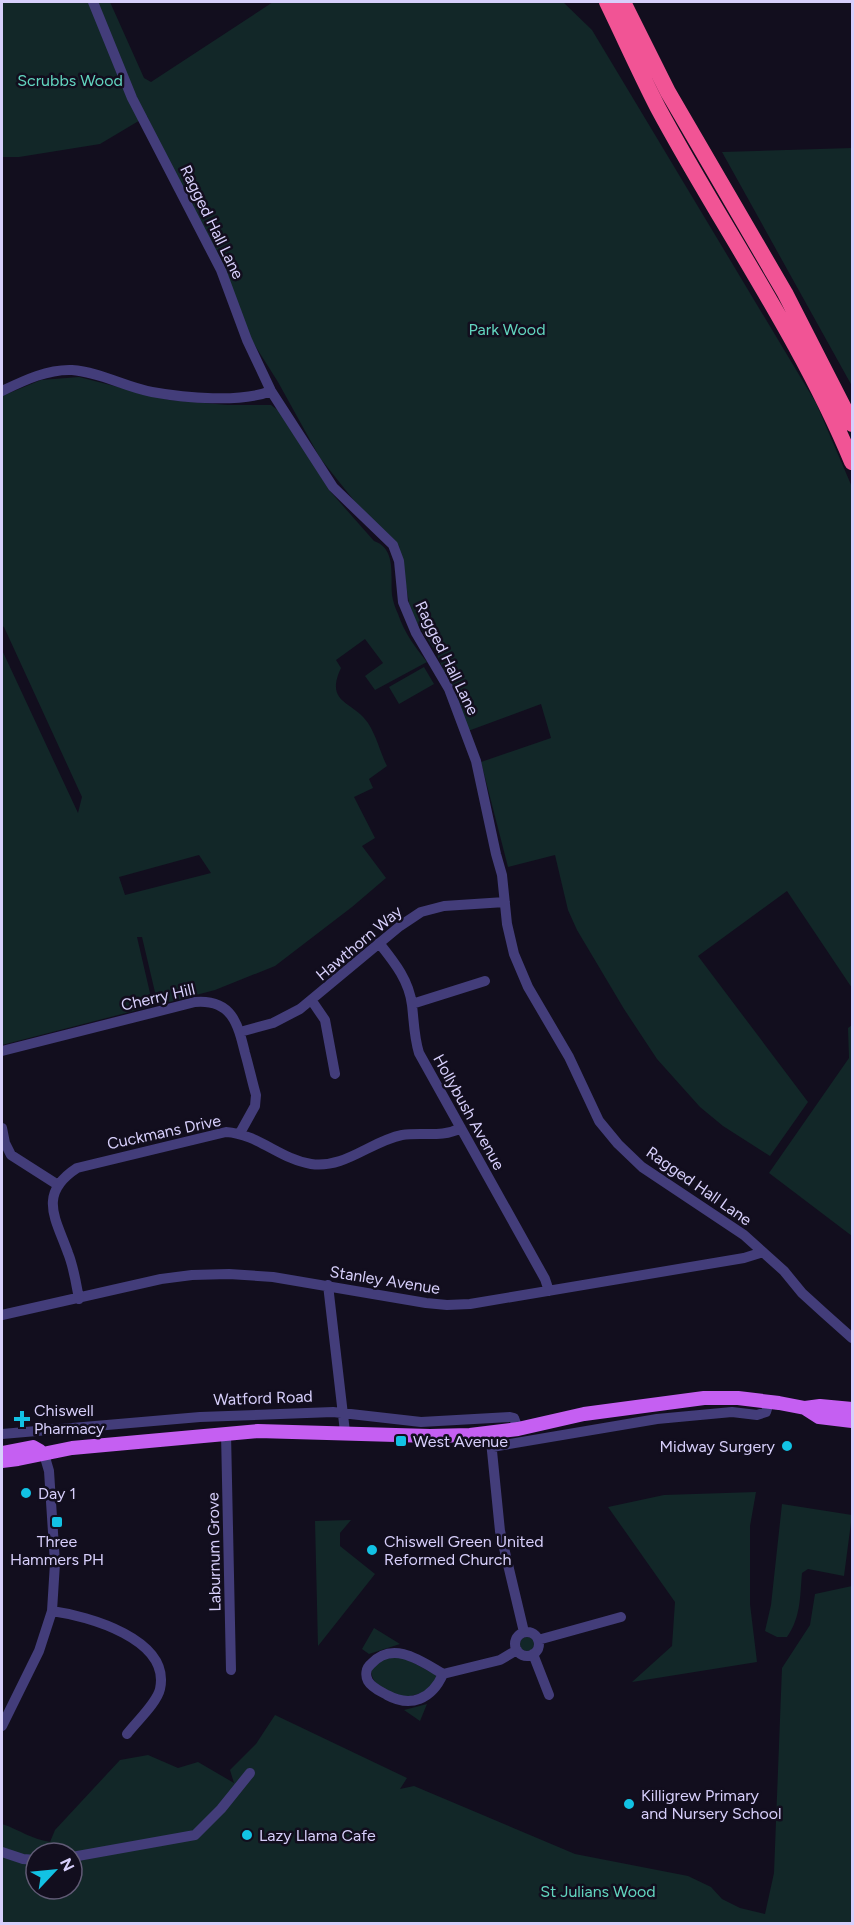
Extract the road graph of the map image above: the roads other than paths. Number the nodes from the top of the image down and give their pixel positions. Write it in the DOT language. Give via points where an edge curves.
graph roads {
  1 [pos="93,2"];
  2 [pos="607,2"];
  3 [pos="623,2"];
  4 [pos="2,391"];
  5 [pos="271,391"];
  6 [pos="852,424"];
  7 [pos="852,462"];
  8 [pos="505,902"];
  9 [pos="379,943"];
  10 [pos="485,981"];
  11 [pos="312,1001"];
  12 [pos="412,1004"];
  13 [pos="240,1032"];
  14 [pos="2,1051"];
  15 [pos="335,1074"];
  16 [pos="2,1128"];
  17 [pos="461,1128"];
  18 [pos="240,1133"];
  19 [pos="58,1185"];
  20 [pos="763,1252"];
  21 [pos="328,1285"];
  22 [pos="549,1291"];
  23 [pos="79,1299"];
  24 [pos="2,1315"];
  25 [pos="852,1338"];
  26 [pos="769,1402"];
  27 [pos="805,1408"];
  28 [pos="852,1409"];
  29 [pos="344,1414"];
  30 [pos="852,1421"];
  31 [pos="518,1429"];
  32 [pos="345,1432"];
  33 [pos="491,1432"];
  34 [pos="226,1433"];
  35 [pos="2,1434"];
  36 [pos="492,1448"];
  37 [pos="2,1453"];
  38 [pos="44,1454"];
  39 [pos="2,1461"];
  40 [pos="52,1611"];
  41 [pos="621,1617"];
  42 [pos="524,1632"];
  43 [pos="538,1640"];
  44 [pos="517,1650"];
  45 [pos="533,1654"];
  46 [pos="231,1670"];
  47 [pos="443,1674"];
  48 [pos="549,1695"];
  49 [pos="2,1726"];
  50 [pos="127,1734"];
  51 [pos="250,1773"];
  52 [pos="2,1852"];
  53 [pos="84,1855"];
  54 [pos="24,1859"];
  1 -- 5 [label="street, Ragged Hall Lane" via="132,98 221,270"];
  2 -- 7 [label="highway" via="658,107 785,324"];
  3 -- 6 [label="highway" via="668,92 785,293"];
  4 -- 5 [label="street" via="51,371 72,370 152,392 242,398"];
  5 -- 8 [label="street, Ragged Hall Lane" via="333,487 393,545 399,561 403,602 449,689 476,760"];
  8 -- 9 [label="street, Hawthorn Way" via="432,908 411,917"];
  8 -- 20 [label="street, Ragged Hall Lane" via="510,939 528,987 607,1132 657,1179 744,1235"];
  9 -- 11 [label="street, Hawthorn Way"];
  9 -- 12 [label="street, Hollybush Avenue" via="399,968"];
  10 -- 12 [label="street"];
  11 -- 13 [label="street, Hawthorn Way" via="286,1017"];
  11 -- 15 [label="street" via="325,1020"];
  12 -- 17 [label="street, Hollybush Avenue" via="419,1053"];
  13 -- 14 [label="street, Cherry Hill" via="227,1011 208,1001 195,1002"];
  13 -- 18 [label="street, Cherry Hill" via="256,1101"];
  16 -- 19 [label="street" via="11,1155"];
  17 -- 18 [label="street, Cuckmans Drive" via="443,1135 390,1138 347,1159 322,1165 285,1156"];
  17 -- 22 [label="street, Hollybush Avenue"];
  18 -- 19 [label="street, Cuckmans Drive" via="217,1134 85,1165"];
  19 -- 23 [label="street" via="53,1201 54,1218 71,1262"];
  20 -- 22 [label="street, Stanley Avenue"];
  20 -- 25 [label="street, Ragged Hall Lane"];
  21 -- 22 [label="street, Stanley Avenue" via="447,1305"];
  21 -- 23 [label="street, Stanley Avenue" via="273,1277 192,1275"];
  21 -- 29 [label="street"];
  23 -- 24 [label="street, Stanley Avenue"];
  26 -- 27 [label="main road, Watford Road"];
  26 -- 31 [label="main road, Watford Road" via="704,1398 584,1414"];
  26 -- 36 [label="street" via="761,1415 732,1412 657,1419"];
  27 -- 28 [label="main road, Watford Road"];
  27 -- 30 [label="main road, Watford Road" via="819,1417"];
  29 -- 31 [label="street, Watford Road" via="421,1422 510,1417"];
  29 -- 32 [label="street"];
  29 -- 35 [label="street, Watford Road" via="200,1417"];
  31 -- 33 [label="main road, Watford Road"];
  32 -- 33 [label="main road, Watford Road" via="430,1436"];
  32 -- 34 [label="main road, Watford Road"];
  33 -- 36 [label="street"];
  34 -- 38 [label="main road, Watford Road"];
  34 -- 46 [label="street, Laburnum Grove"];
  36 -- 42 [label="street" via="500,1531"];
  37 -- 38 [label="main road, Watford Road" via="33,1447"];
  38 -- 39 [label="main road, Watford Road"];
  38 -- 40 [label="street" via="49,1471 55,1563"];
  40 -- 49 [label="street" via="39,1651"];
  40 -- 50 [label="street" via="112,1628 150,1653 159,1672 160,1689"];
  41 -- 43 [label="street"];
  42 -- 43 [label="street" via="534,1634"];
  42 -- 44 [label="street" via="516,1640"];
  43 -- 45 [label="street" via="538,1650"];
  44 -- 45 [label="street" via="526,1656"];
  44 -- 47 [label="street" via="500,1660"];
  45 -- 48 [label="street"];
  47 -- 47 [label="street" via="410,1655 398,1653 374,1661 366,1674 370,1684 403,1702 429,1695"];
  51 -- 53 [label="street" via="195,1835"];
  52 -- 54 [label="street"];
}
